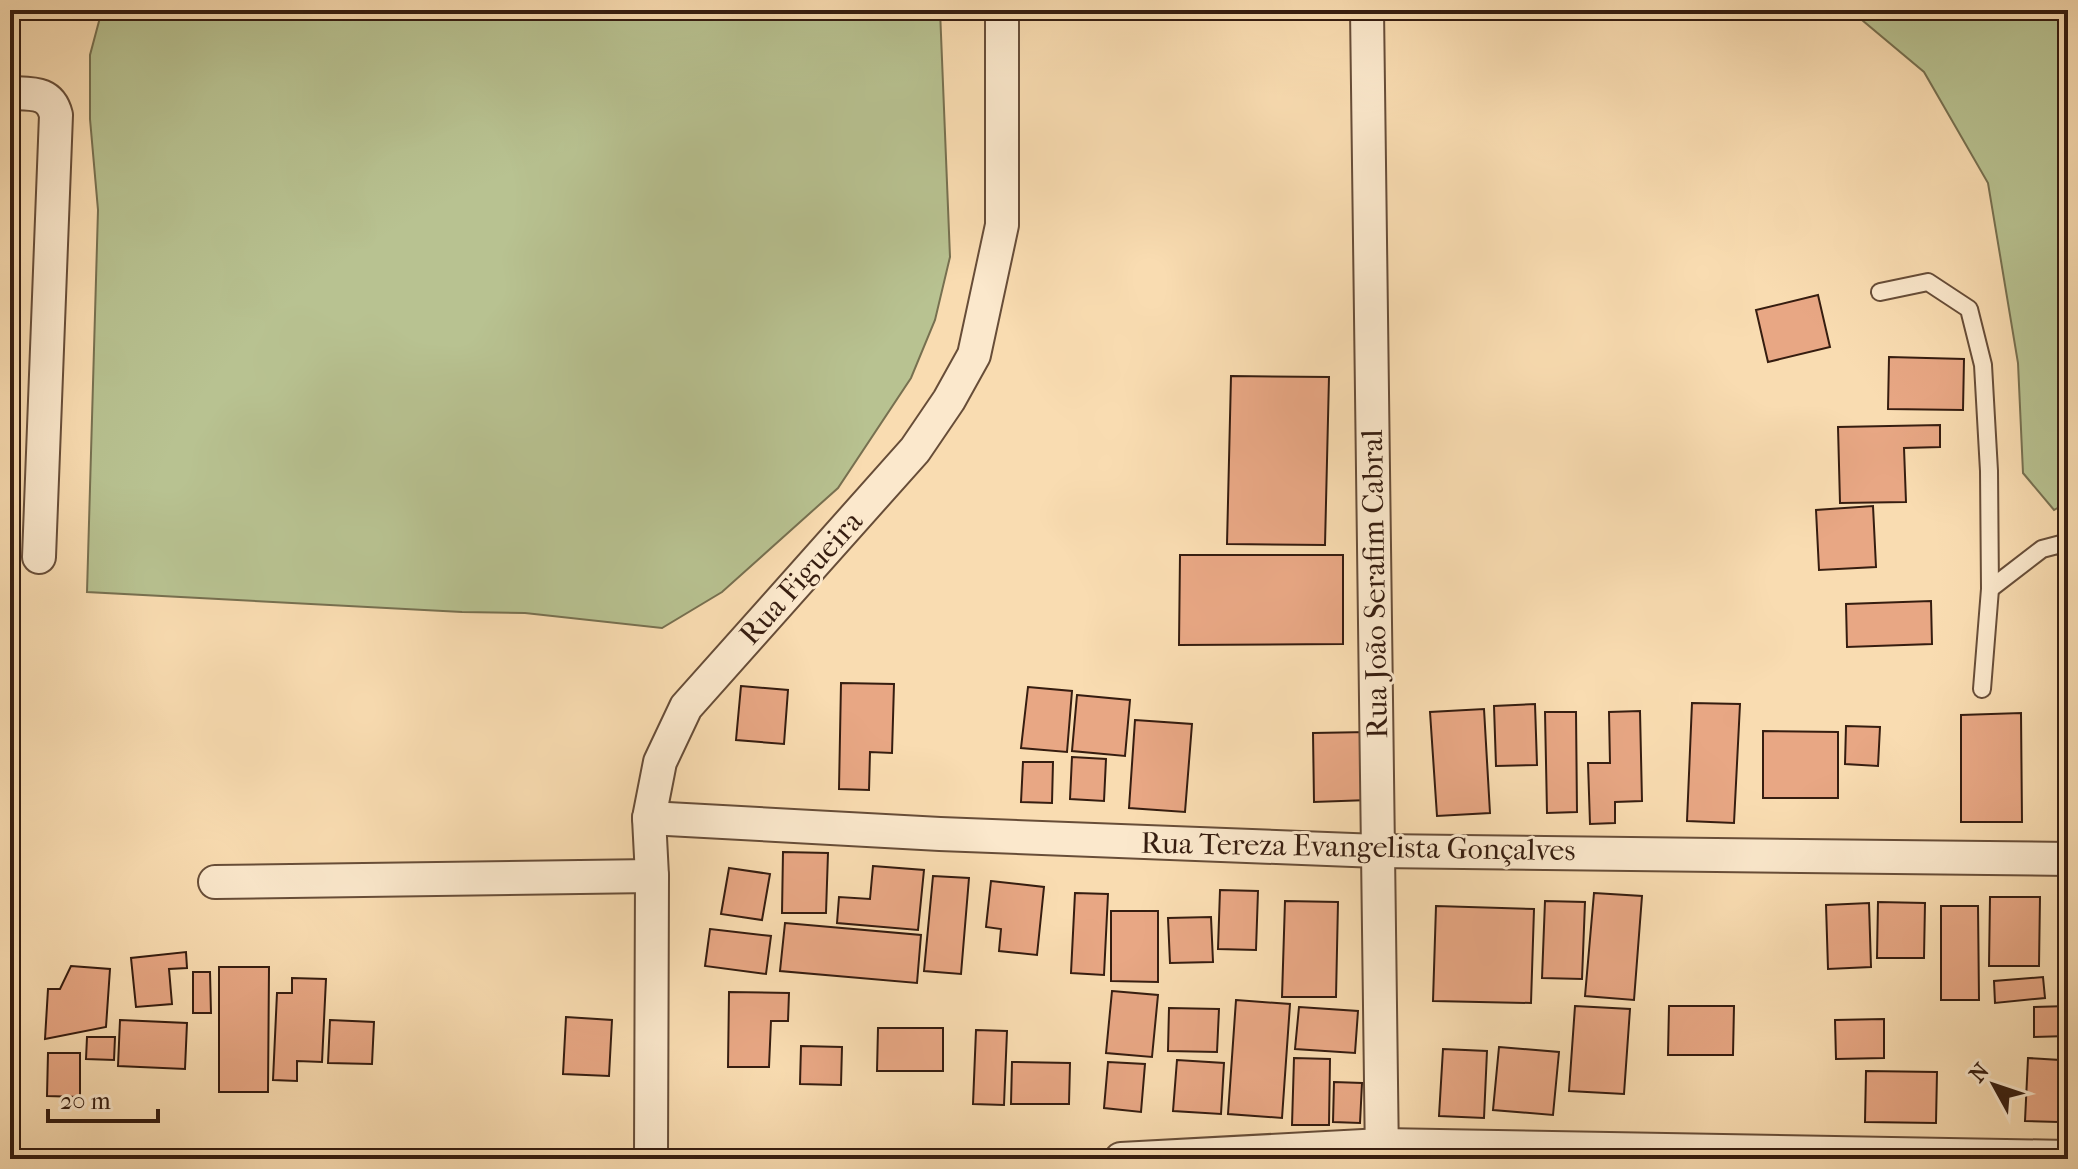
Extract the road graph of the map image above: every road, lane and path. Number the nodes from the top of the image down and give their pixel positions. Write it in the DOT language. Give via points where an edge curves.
graph roads {
  1 [pos="1002,10"];
  2 [pos="1367,10"];
  3 [pos="10,93"];
  4 [pos="1880,292"];
  5 [pos="2068,554"];
  6 [pos="39,557"];
  7 [pos="1990,589"];
  8 [pos="1982,689"];
  9 [pos="649,818"];
  10 [pos="1378,851"];
  11 [pos="2068,859"];
  12 [pos="652,876"];
  13 [pos="215,882"];
  14 [pos="1382,1152"];
  15 [pos="2068,1157"];
  16 [pos="651,1159"];
  17 [pos="1121,1159"];
  1 -- 9 [label="street, Rua Figueira" via="1002,225 974,355 915,450 686,707 660,762"];
  2 -- 10 [label="street, Rua João Serafim Cabral"];
  3 -- 6 [label="street" via="43,95 56,115"];
  4 -- 7 [label="lane" via="1928,282 1969,309 1983,365"];
  5 -- 7 [label="lane" via="2061,544 2042,549"];
  7 -- 8 [label="lane"];
  9 -- 10 [label="street, Rua Tereza Evangelista Gonçalves"];
  9 -- 12 [label="street, Rua Figueira"];
  10 -- 11 [label="street, Rua Tereza Evangelista Gonçalves"];
  10 -- 14 [label="street, Rua João Serafim Cabral"];
  12 -- 13 [label="street"];
  12 -- 16 [label="street, Rua Figueira"];
  14 -- 15 [label="street"];
  14 -- 17 [label="street"];
}
